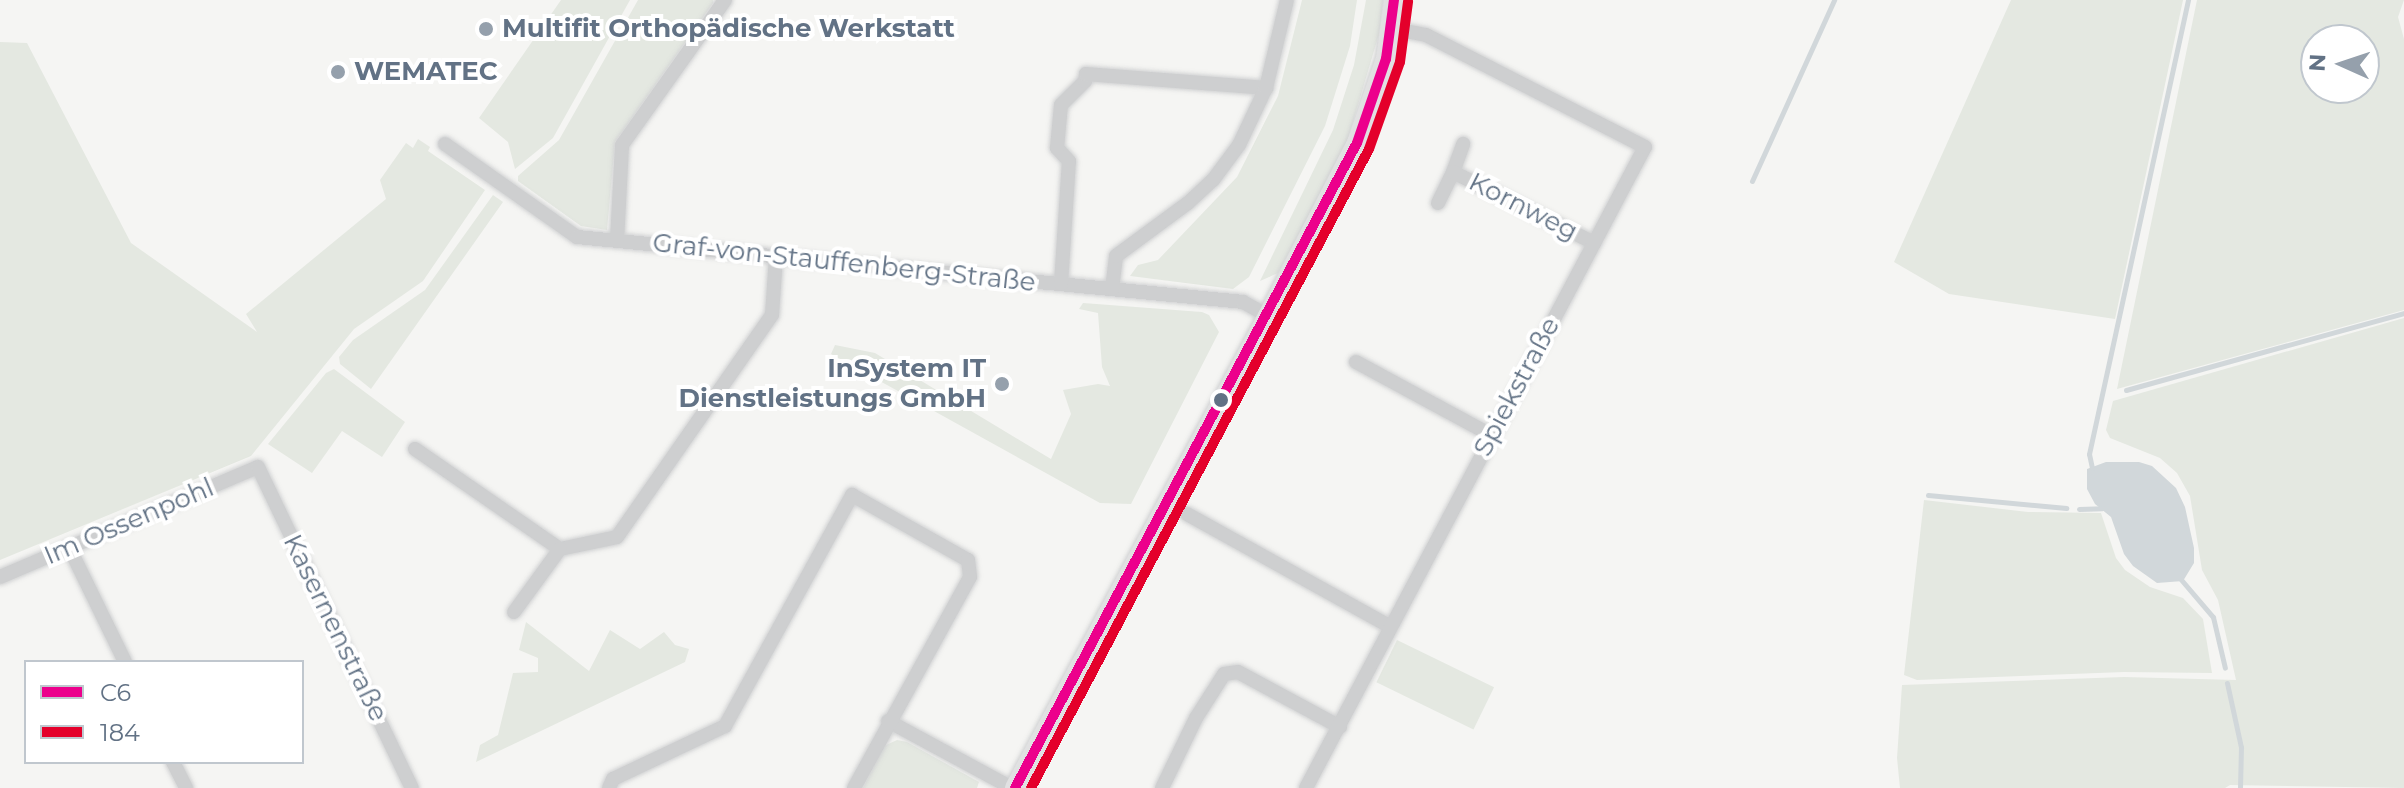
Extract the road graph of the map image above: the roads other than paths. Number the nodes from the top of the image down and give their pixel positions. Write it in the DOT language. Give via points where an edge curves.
graph roads {
  1 [pos="725,0"];
  2 [pos="1287,0"];
  3 [pos="1394,0"];
  4 [pos="1391,28"];
  5 [pos="1266,88"];
  6 [pos="445,144"];
  7 [pos="1463,144"];
  8 [pos="1453,172"];
  9 [pos="1438,203"];
  10 [pos="617,241"];
  11 [pos="1594,243"];
  12 [pos="776,256"];
  13 [pos="1061,284"];
  14 [pos="1112,289"];
  15 [pos="1268,316"];
  16 [pos="1356,362"];
  17 [pos="1491,435"];
  18 [pos="415,449"];
  19 [pos="258,467"];
  20 [pos="1187,514"];
  21 [pos="69,547"];
  22 [pos="560,549"];
  23 [pos="0,577"];
  24 [pos="514,612"];
  25 [pos="1389,626"];
  26 [pos="124,660"];
  27 [pos="888,721"];
  28 [pos="1340,727"];
  29 [pos="174,764"];
  30 [pos="186,788"];
  31 [pos="412,788"];
  32 [pos="609,788"];
  33 [pos="854,788"];
  34 [pos="1014,788"];
  35 [pos="1162,788"];
  36 [pos="1306,788"];
  1 -- 10 [label="street" via="622,145"];
  2 -- 5 [label="street"];
  3 -- 4 [label="main road"];
  4 -- 11 [label="street, Spiekstraße" via="1426,35 1645,147"];
  4 -- 15 [label="main road" via="1379,86 1357,143"];
  5 -- 13 [label="street" via="1086,74 1061,105 1057,148 1069,161"];
  5 -- 14 [label="street" via="1239,145 1213,180 1116,256"];
  6 -- 10 [label="street, Graf-von-Stauffenberg-Straße" via="577,237"];
  7 -- 8 [label="street, Kornweg"];
  8 -- 9 [label="street, Kornweg"];
  8 -- 11 [label="street, Kornweg"];
  10 -- 12 [label="street, Graf-von-Stauffenberg-Straße"];
  11 -- 17 [label="street, Spiekstraße"];
  12 -- 13 [label="street, Graf-von-Stauffenberg-Straße"];
  12 -- 22 [label="street" via="772,315 617,537"];
  13 -- 14 [label="street, Graf-von-Stauffenberg-Straße"];
  14 -- 15 [label="street, Graf-von-Stauffenberg-Straße" via="1243,302"];
  15 -- 34 [label="main road"];
  16 -- 17 [label="street"];
  17 -- 25 [label="street, Spiekstraße"];
  18 -- 22 [label="street"];
  19 -- 21 [label="street, Im Ossenpohl"];
  19 -- 31 [label="street, Kasernenstraße"];
  20 -- 25 [label="street"];
  21 -- 23 [label="street, Im Ossenpohl"];
  21 -- 26 [label="street"];
  22 -- 24 [label="street"];
  25 -- 28 [label="street, Spiekstraße"];
  27 -- 32 [label="street" via="970,577 968,560 852,495 725,726 613,779"];
  27 -- 33 [label="street"];
  27 -- 34 [label="street"];
  28 -- 35 [label="street" via="1238,672 1224,674"];
  28 -- 36 [label="street, Spiekstraße"];
  29 -- 30 [label="street"];
}
